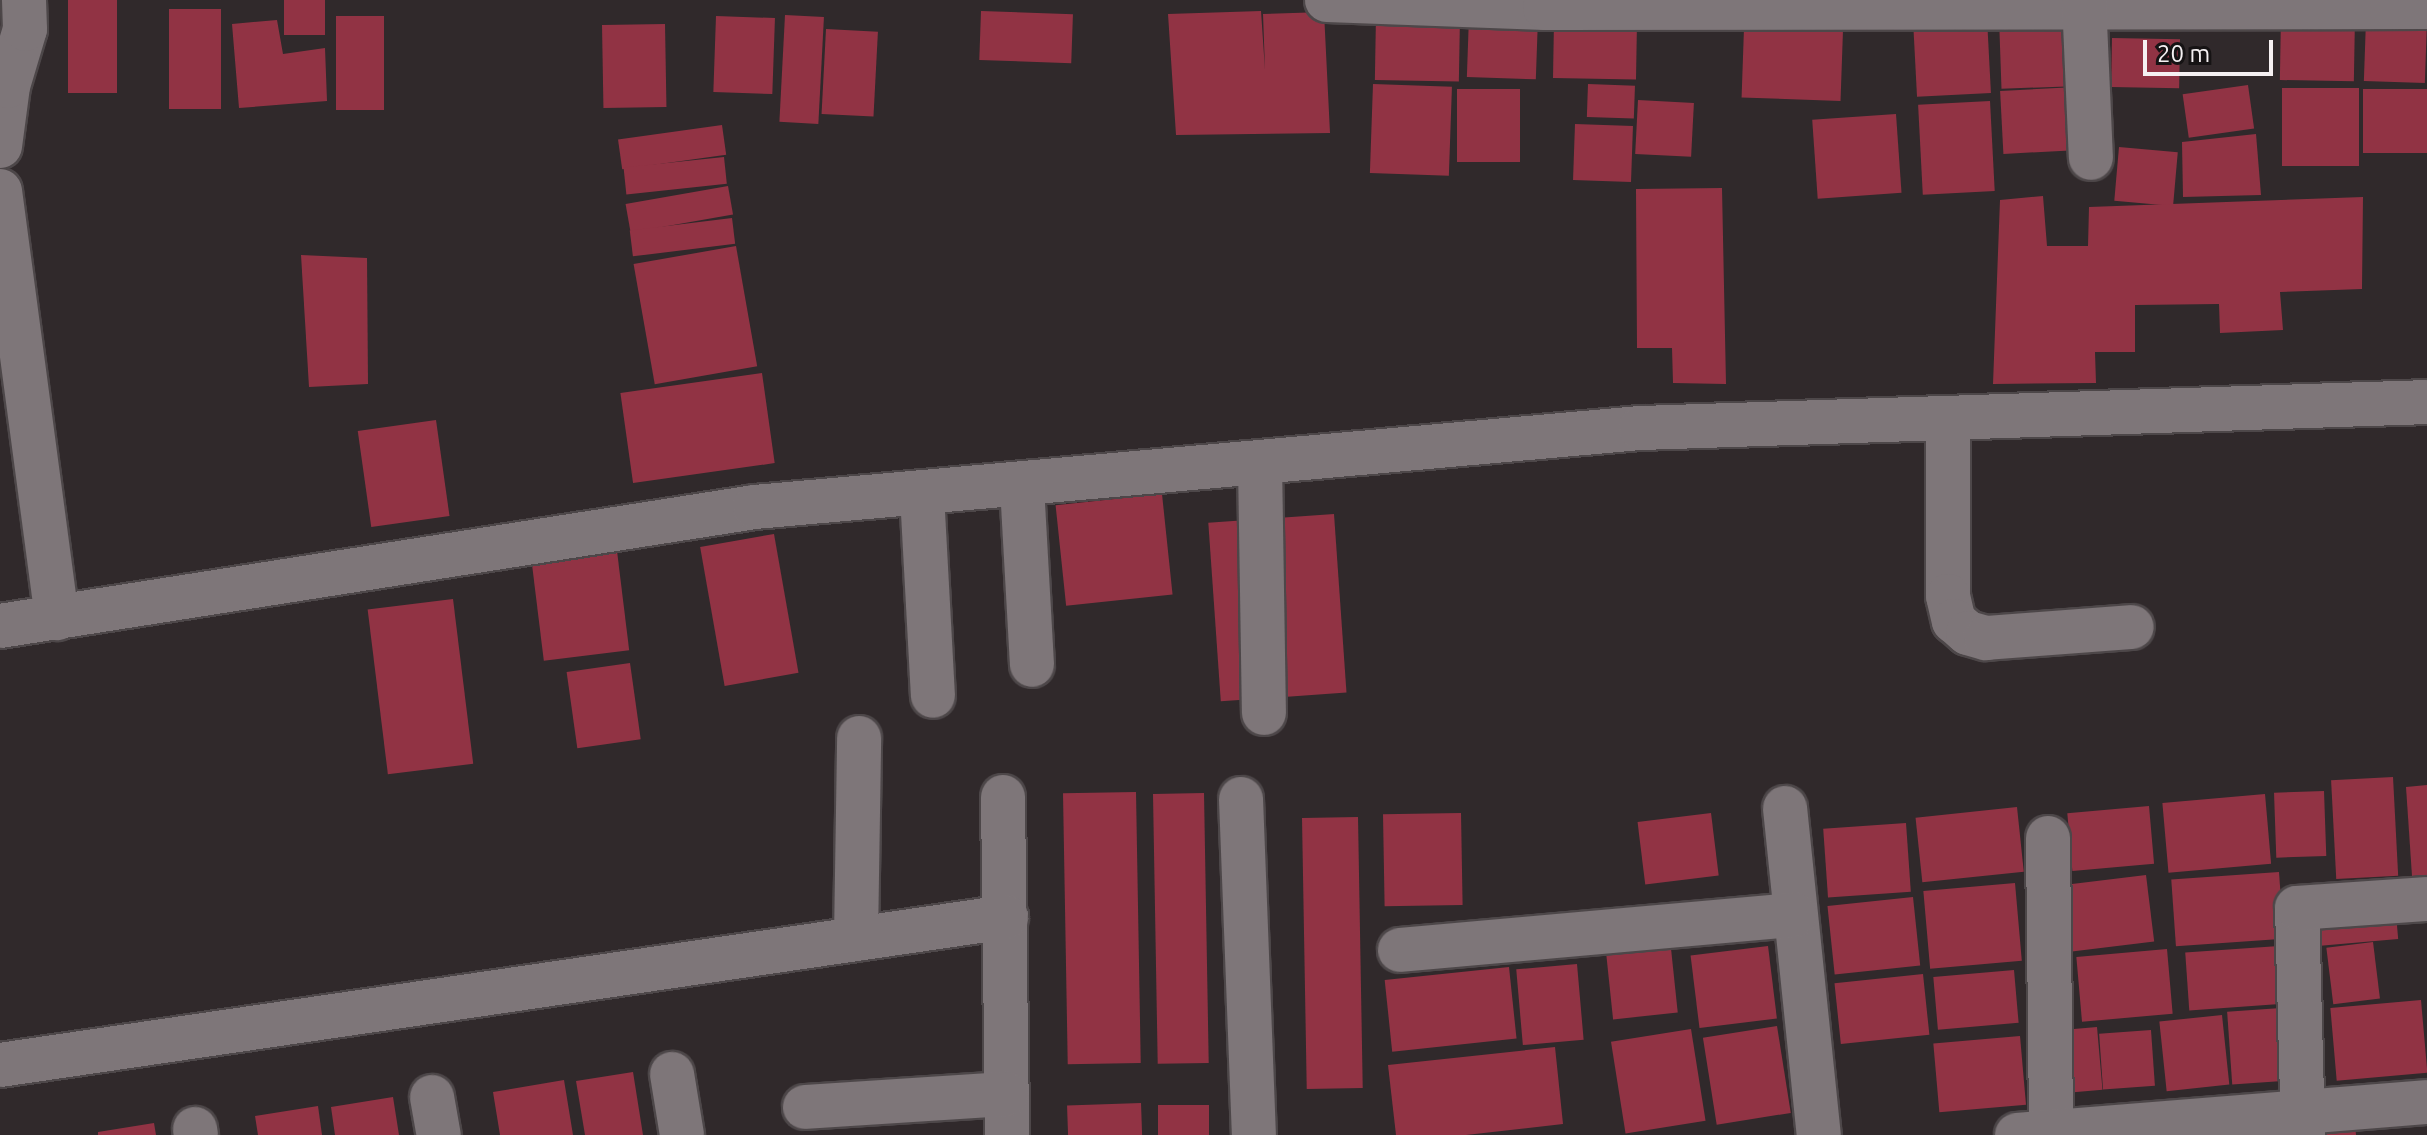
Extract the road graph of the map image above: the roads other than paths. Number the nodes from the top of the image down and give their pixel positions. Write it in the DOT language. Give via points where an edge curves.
graph roads {
  1 [pos="24,0"];
  2 [pos="1347,0"];
  3 [pos="1722,2"];
  4 [pos="1910,2"];
  5 [pos="2268,3"];
  6 [pos="1545,4"];
  7 [pos="2084,4"];
  8 [pos="2427,7"];
  9 [pos="0,146"];
  10 [pos="2091,158"];
  11 [pos="0,191"];
  12 [pos="2427,402"];
  13 [pos="1948,418"];
  14 [pos="1260,463"];
  15 [pos="1022,486"];
  16 [pos="922,494"];
  17 [pos="57,618"];
  18 [pos="0,626"];
  19 [pos="2132,627"];
  20 [pos="1032,665"];
  21 [pos="933,696"];
  22 [pos="1264,713"];
  23 [pos="859,738"];
  24 [pos="1003,797"];
  25 [pos="1241,799"];
  26 [pos="1785,808"];
  27 [pos="2048,838"];
  28 [pos="2427,899"];
  29 [pos="1794,915"];
  30 [pos="1006,917"];
  31 [pos="856,939"];
  32 [pos="1400,950"];
  33 [pos="0,1065"];
  34 [pos="672,1074"];
  35 [pos="2427,1102"];
  36 [pos="805,1107"];
  37 [pos="1007,1114"];
  38 [pos="2302,1123"];
  39 [pos="2040,1134"];
  40 [pos="682,1135"];
  41 [pos="1254,1135"];
  42 [pos="1819,1135"];
  1 -- 9 [label="street" via="25,29 8,86"];
  2 -- 6 [label="street"];
  3 -- 4 [label="street"];
  3 -- 6 [label="street"];
  4 -- 7 [label="street"];
  5 -- 7 [label="street"];
  5 -- 8 [label="street"];
  7 -- 10 [label="street"];
  11 -- 17 [label="street"];
  12 -- 13 [label="street"];
  13 -- 14 [label="street" via="1641,428"];
  13 -- 19 [label="street" via="1948,596 1954,621 1968,633 1986,638"];
  14 -- 15 [label="street"];
  14 -- 22 [label="street"];
  15 -- 16 [label="street"];
  15 -- 20 [label="street"];
  16 -- 17 [label="street" via="755,507"];
  16 -- 21 [label="street"];
  17 -- 18 [label="street"];
  23 -- 31 [label="street"];
  24 -- 30 [label="street"];
  25 -- 41 [label="street"];
  26 -- 29 [label="street"];
  27 -- 39 [label="street"];
  28 -- 38 [label="street" via="2297,908"];
  29 -- 32 [label="street"];
  29 -- 42 [label="street"];
  30 -- 31 [label="street"];
  30 -- 37 [label="street"];
  31 -- 33 [label="street"];
  34 -- 40 [label="street"];
  35 -- 38 [label="street"];
  36 -- 37 [label="street"];
  38 -- 39 [label="street"];
}
